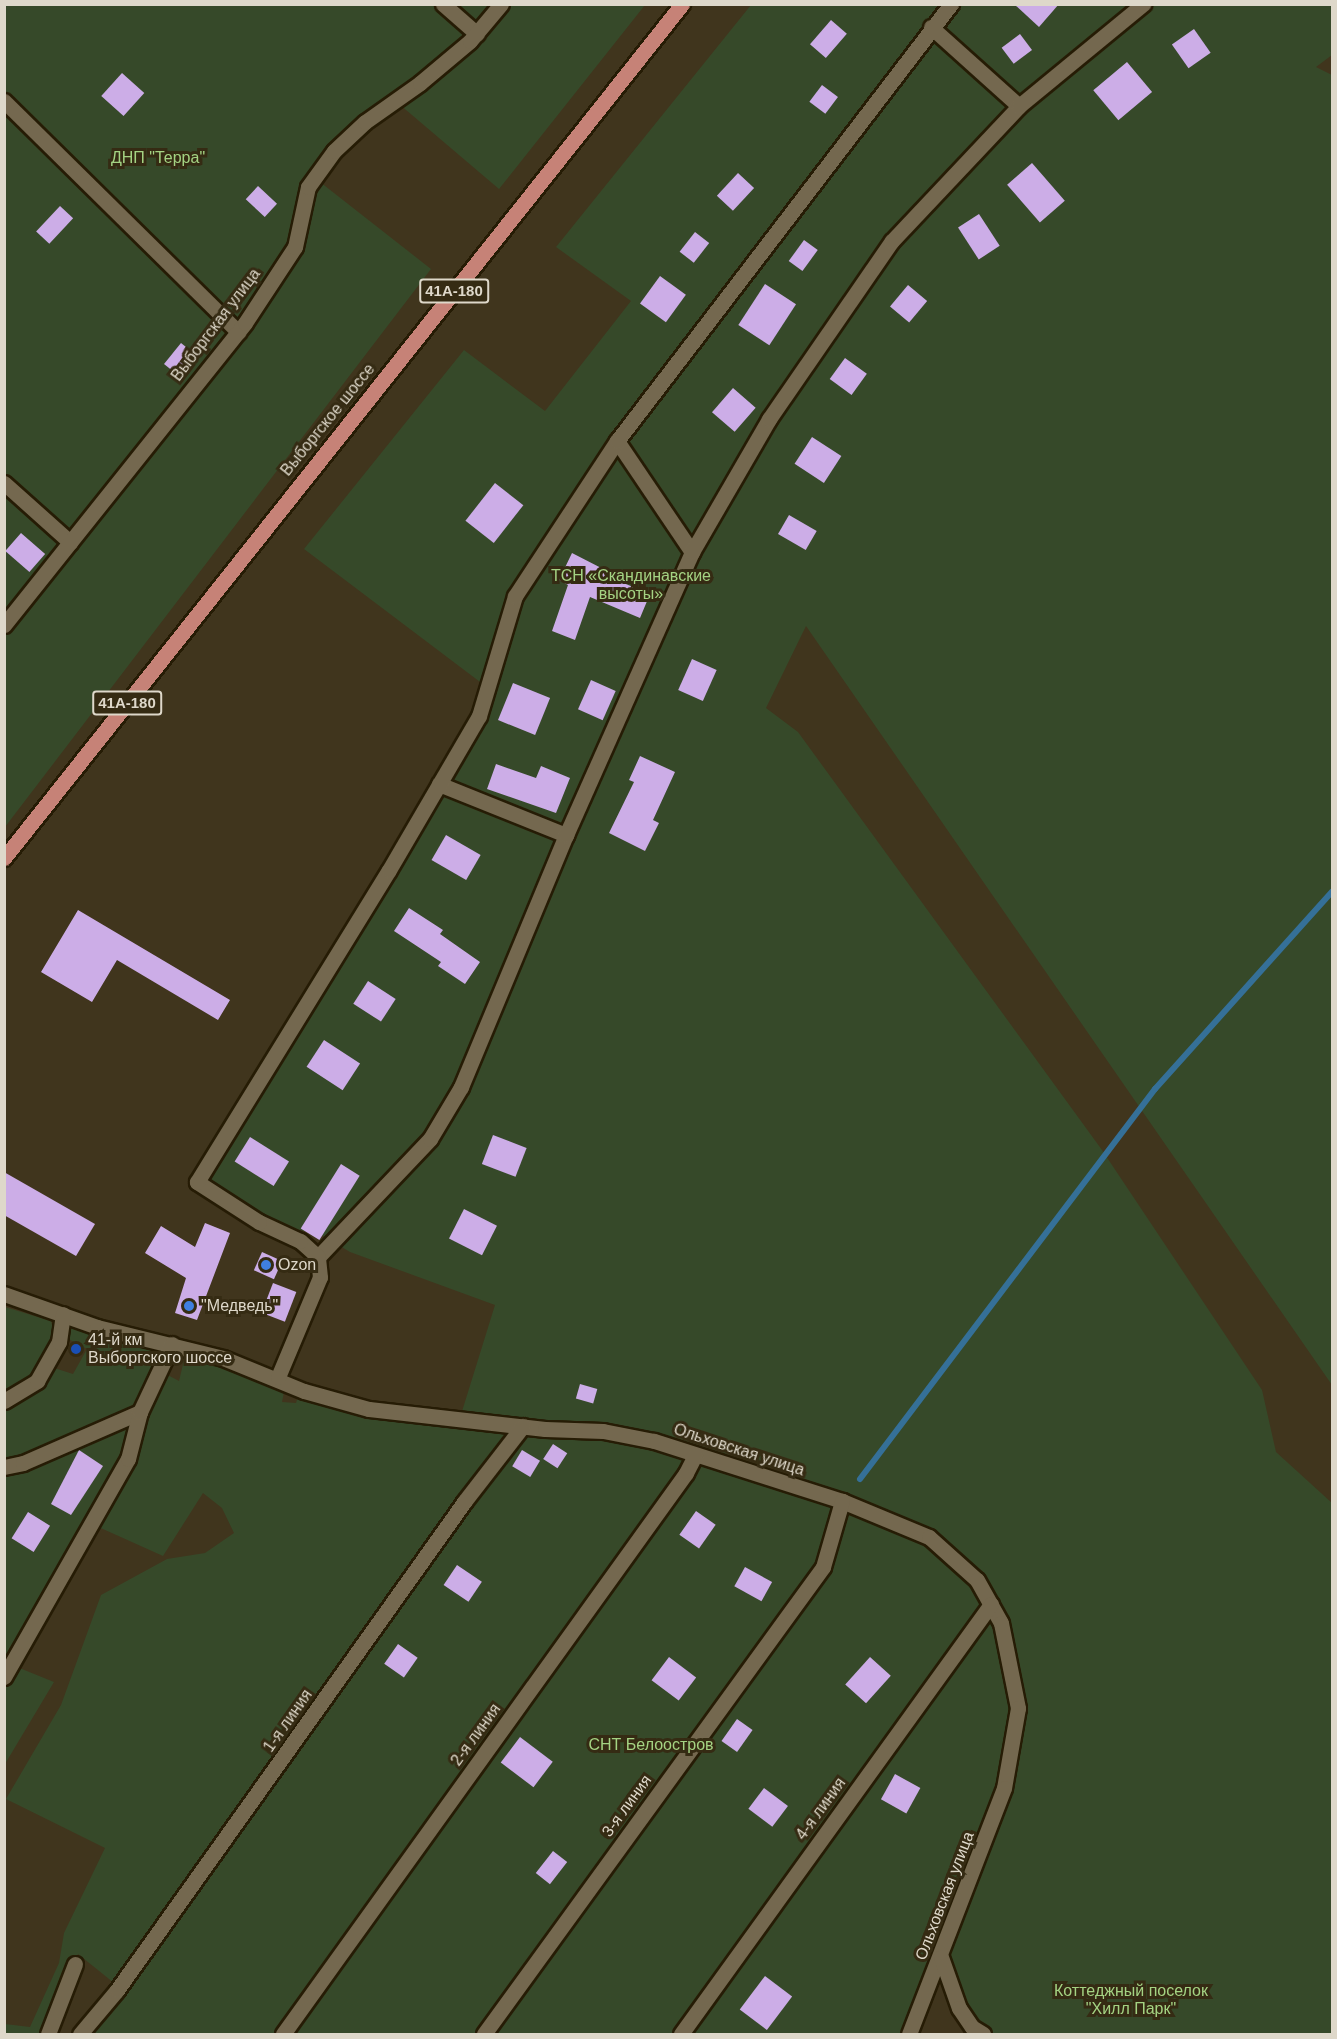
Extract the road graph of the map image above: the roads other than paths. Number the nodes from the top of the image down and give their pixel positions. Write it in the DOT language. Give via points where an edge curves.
graph roads {
  1 [pos="443,4"];
  2 [pos="501,4"];
  3 [pos="682,4"];
  4 [pos="951,4"];
  5 [pos="1143,4"];
  6 [pos="931,27"];
  7 [pos="477,34"];
  8 [pos="4,101"];
  9 [pos="1019,106"];
  10 [pos="238,332"];
  11 [pos="616,441"];
  12 [pos="4,483"];
  13 [pos="70,542"];
  14 [pos="692,552"];
  15 [pos="4,625"];
  16 [pos="439,784"];
  17 [pos="566,835"];
  18 [pos="4,858"];
  19 [pos="318,1257"];
  20 [pos="4,1294"];
  21 [pos="63,1314"];
  22 [pos="172,1344"];
  23 [pos="278,1377"];
  24 [pos="4,1401"];
  25 [pos="141,1412"];
  26 [pos="523,1426"];
  27 [pos="695,1455"];
  28 [pos="4,1467"];
  29 [pos="842,1501"];
  30 [pos="991,1604"];
  31 [pos="4,1677"];
  32 [pos="940,1957"];
  33 [pos="75,1964"];
  34 [pos="48,2034"];
  35 [pos="80,2034"];
  36 [pos="283,2034"];
  37 [pos="484,2034"];
  38 [pos="681,2034"];
  39 [pos="909,2034"];
  40 [pos="984,2034"];
  1 -- 7 [label="street"];
  2 -- 7 [label="street, Выборгская улица"];
  3 -- 18 [label="main road, Выборгское шоссе / 41А-180"];
  4 -- 6 [label="street"];
  5 -- 9 [label="street"];
  6 -- 9 [label="street"];
  6 -- 11 [label="street"];
  7 -- 10 [label="street, Выборгская улица" via="334,151 308,188 295,247"];
  8 -- 10 [label="street"];
  9 -- 14 [label="street" via="892,241 769,419"];
  10 -- 13 [label="street, Выборгская улица"];
  11 -- 14 [label="street"];
  11 -- 16 [label="street" via="515,596 479,716"];
  12 -- 13 [label="street"];
  13 -- 15 [label="street, Выборгская улица"];
  14 -- 17 [label="street"];
  16 -- 17 [label="street"];
  16 -- 19 [label="street" via="197,1182 260,1222 300,1241"];
  17 -- 19 [label="street" via="462,1087 430,1139"];
  19 -- 23 [label="street" via="320,1277"];
  20 -- 21 [label="street, Ольховская улица"];
  21 -- 22 [label="street, Ольховская улица" via="97,1327"];
  21 -- 24 [label="street" via="59,1342 37,1381"];
  22 -- 23 [label="street, Ольховская улица"];
  22 -- 25 [label="street"];
  23 -- 26 [label="street, Ольховская улица" via="304,1391 369,1408"];
  25 -- 28 [label="street" via="23,1463"];
  25 -- 31 [label="street" via="128,1459"];
  26 -- 27 [label="street, Ольховская улица" via="603,1431"];
  26 -- 35 [label="street, 1-я линия" via="464,1502 117,1990"];
  27 -- 29 [label="street, Ольховская улица"];
  27 -- 36 [label="street, 2-я линия" via="679,1483"];
  29 -- 30 [label="street, Ольховская улица" via="929,1537 976,1580"];
  29 -- 37 [label="street, 3-я линия" via="823,1567"];
  30 -- 32 [label="street, Ольховская улица" via="1011,1658 1018,1708 1016,1734 1004,1788"];
  30 -- 38 [label="street, 4-я линия"];
  32 -- 39 [label="street, Ольховская улица"];
  32 -- 40 [label="street" via="959,2008 972,2027"];
  33 -- 34 [label="street"];
}
